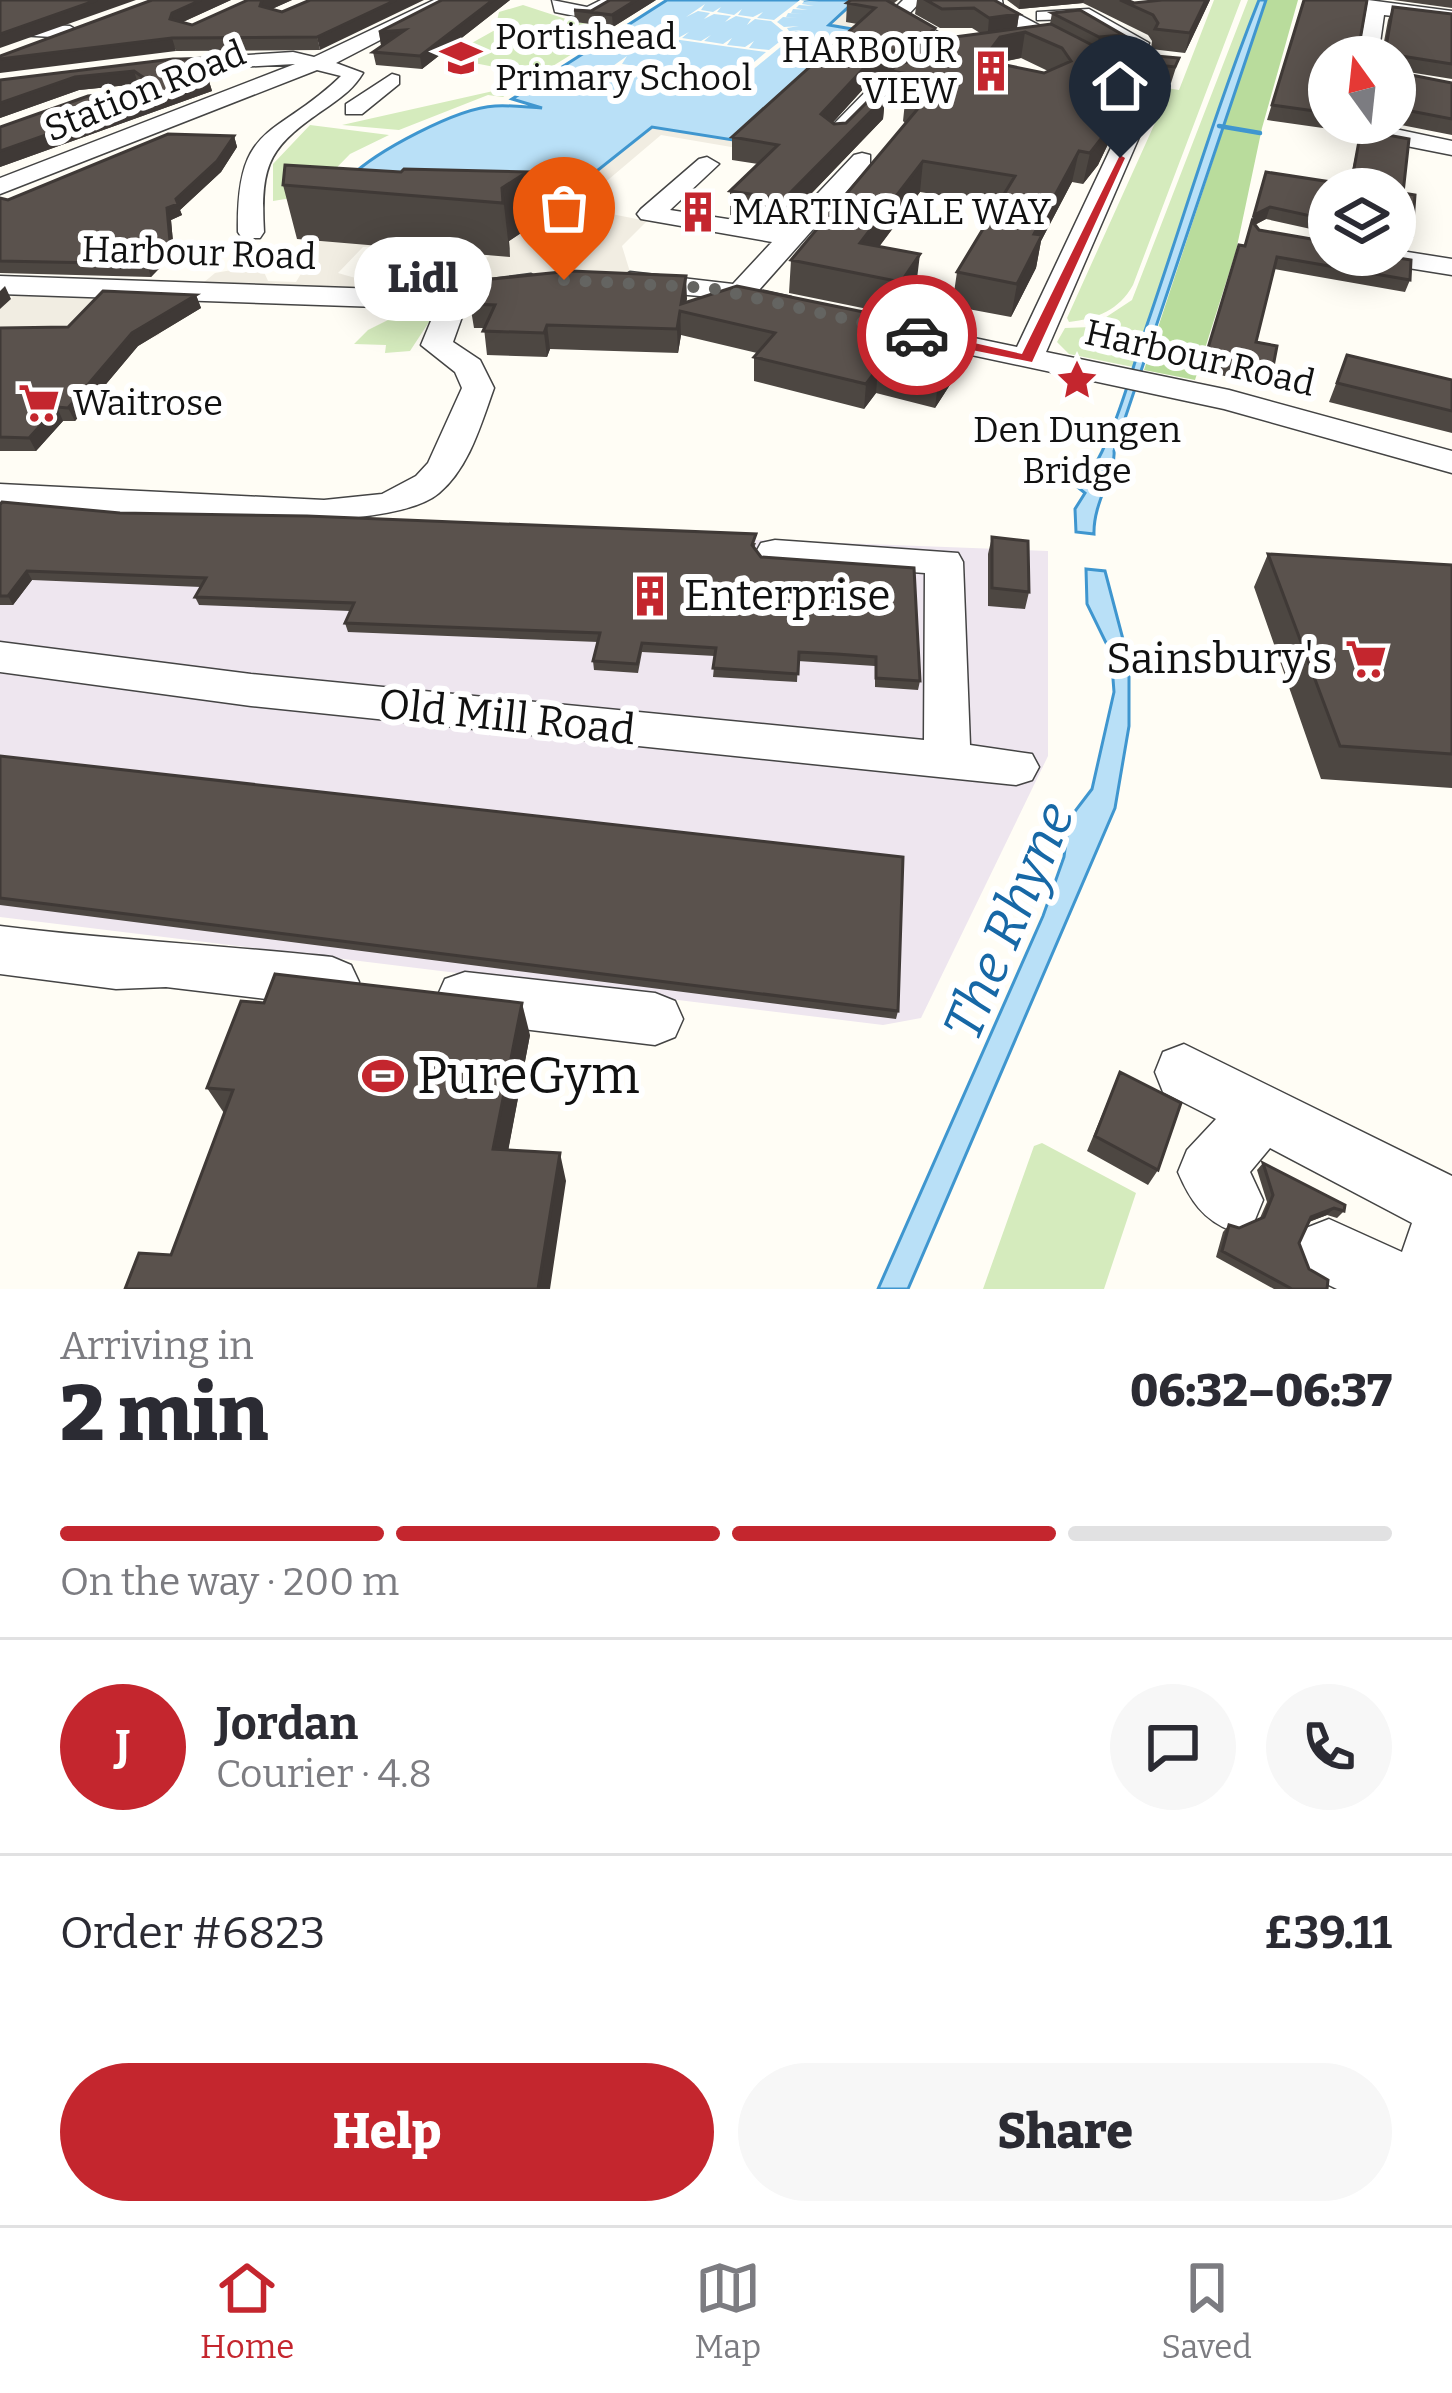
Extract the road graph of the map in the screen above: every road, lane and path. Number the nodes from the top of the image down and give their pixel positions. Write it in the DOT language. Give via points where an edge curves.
graph roads {
  1 [pos="561,0"];
  2 [pos="614,0"];
  3 [pos="913,0"];
  4 [pos="388,4"];
  5 [pos="1376,4"];
  6 [pos="438,5"];
  7 [pos="1452,17"];
  8 [pos="1004,20"];
  9 [pos="93,24"];
  10 [pos="1160,24"];
  11 [pos="0,28"];
  12 [pos="334,29"];
  13 [pos="956,29"];
  14 [pos="70,32"];
  15 [pos="377,36"];
  16 [pos="1371,36"];
  17 [pos="1135,48"];
  18 [pos="22,50"];
  19 [pos="1164,61"];
  20 [pos="1092,62"];
  21 [pos="316,63"];
  22 [pos="160,65"];
  23 [pos="349,81"];
  24 [pos="176,94"];
  25 [pos="214,102"];
  26 [pos="354,110"];
  27 [pos="900,111"];
  28 [pos="1416,143"];
  29 [pos="1452,148"];
  30 [pos="862,160"];
  31 [pos="707,164"];
  32 [pos="0,187"];
  33 [pos="788,237"];
  34 [pos="279,239"];
  35 [pos="1416,261"];
  36 [pos="1451,267"];
  37 [pos="564,280"];
  38 [pos="607,280"];
  39 [pos="0,285"];
  40 [pos="740,293"];
  41 [pos="454,295"];
  42 [pos="802,308"];
  43 [pos="876,326"];
  44 [pos="1027,359"];
  45 [pos="1452,462"];
  46 [pos="7,485"];
  47 [pos="776,552"];
  48 [pos="0,657"];
  49 [pos="946,760"];
  50 [pos="1016,767"];
  51 [pos="0,950"];
  52 [pos="655,1019"];
  53 [pos="1184,1072"];
  54 [pos="1261,1114"];
  55 [pos="1232,1200"];
  56 [pos="1449,1208"];
  57 [pos="1329,1251"];
  1 -- 2 [label="street" via="561,8 587,13"];
  3 -- 13 [label="street" via="896,16 934,39"];
  4 -- 6 [label="street"];
  5 -- 7 [label="street"];
  5 -- 16 [label="street"];
  6 -- 15 [label="street, Station Road"];
  8 -- 13 [label="street"];
  8 -- 17 [label="street" via="1090,12"];
  8 -- 20 [label="street"];
  9 -- 14 [label="street"];
  10 -- 17 [label="street"];
  11 -- 14 [label="street"];
  12 -- 15 [label="street"];
  13 -- 27 [label="street" via="922,76 887,82 853,123"];
  14 -- 18 [label="street"];
  15 -- 21 [label="street, Station Road"];
  17 -- 19 [label="street"];
  17 -- 20 [label="street"];
  20 -- 44 [label="street" via="1138,88 1145,104"];
  21 -- 22 [label="street"];
  21 -- 23 [label="street" via="349,70"];
  21 -- 25 [label="street, Station Road"];
  23 -- 26 [label="street" via="389,82"];
  23 -- 34 [label="street" via="253,163 251,232 233,240 234,249 256,251"];
  24 -- 25 [label="street"];
  25 -- 32 [label="street, Station Road"];
  28 -- 29 [label="street"];
  30 -- 33 [label="street"];
  31 -- 33 [label="street" via="650,214"];
  33 -- 40 [label="street"];
  35 -- 36 [label="street"];
  37 -- 41 [label="street, Harbour Road"];
  38 -- 40 [label="street"];
  39 -- 41 [label="street, Harbour Road" via="316,298"];
  40 -- 42 [label="street"];
  41 -- 46 [label="street" via="436,345 469,367 478,388 440,477 410,495 324,512"];
  43 -- 44 [label="street, Harbour Road"];
  44 -- 45 [label="street, Harbour Road" via="1275,406"];
  47 -- 49 [label="street" via="944,562"];
  48 -- 49 [label="street, Old Mill Road" via="250,691"];
  49 -- 50 [label="street, Old Mill Road"];
  51 -- 52 [label="street"];
  53 -- 54 [label="street"];
  54 -- 55 [label="street" via="1209,1172"];
  54 -- 56 [label="street"];
  56 -- 57 [label="street" via="1435,1267 1408,1289"];
}
